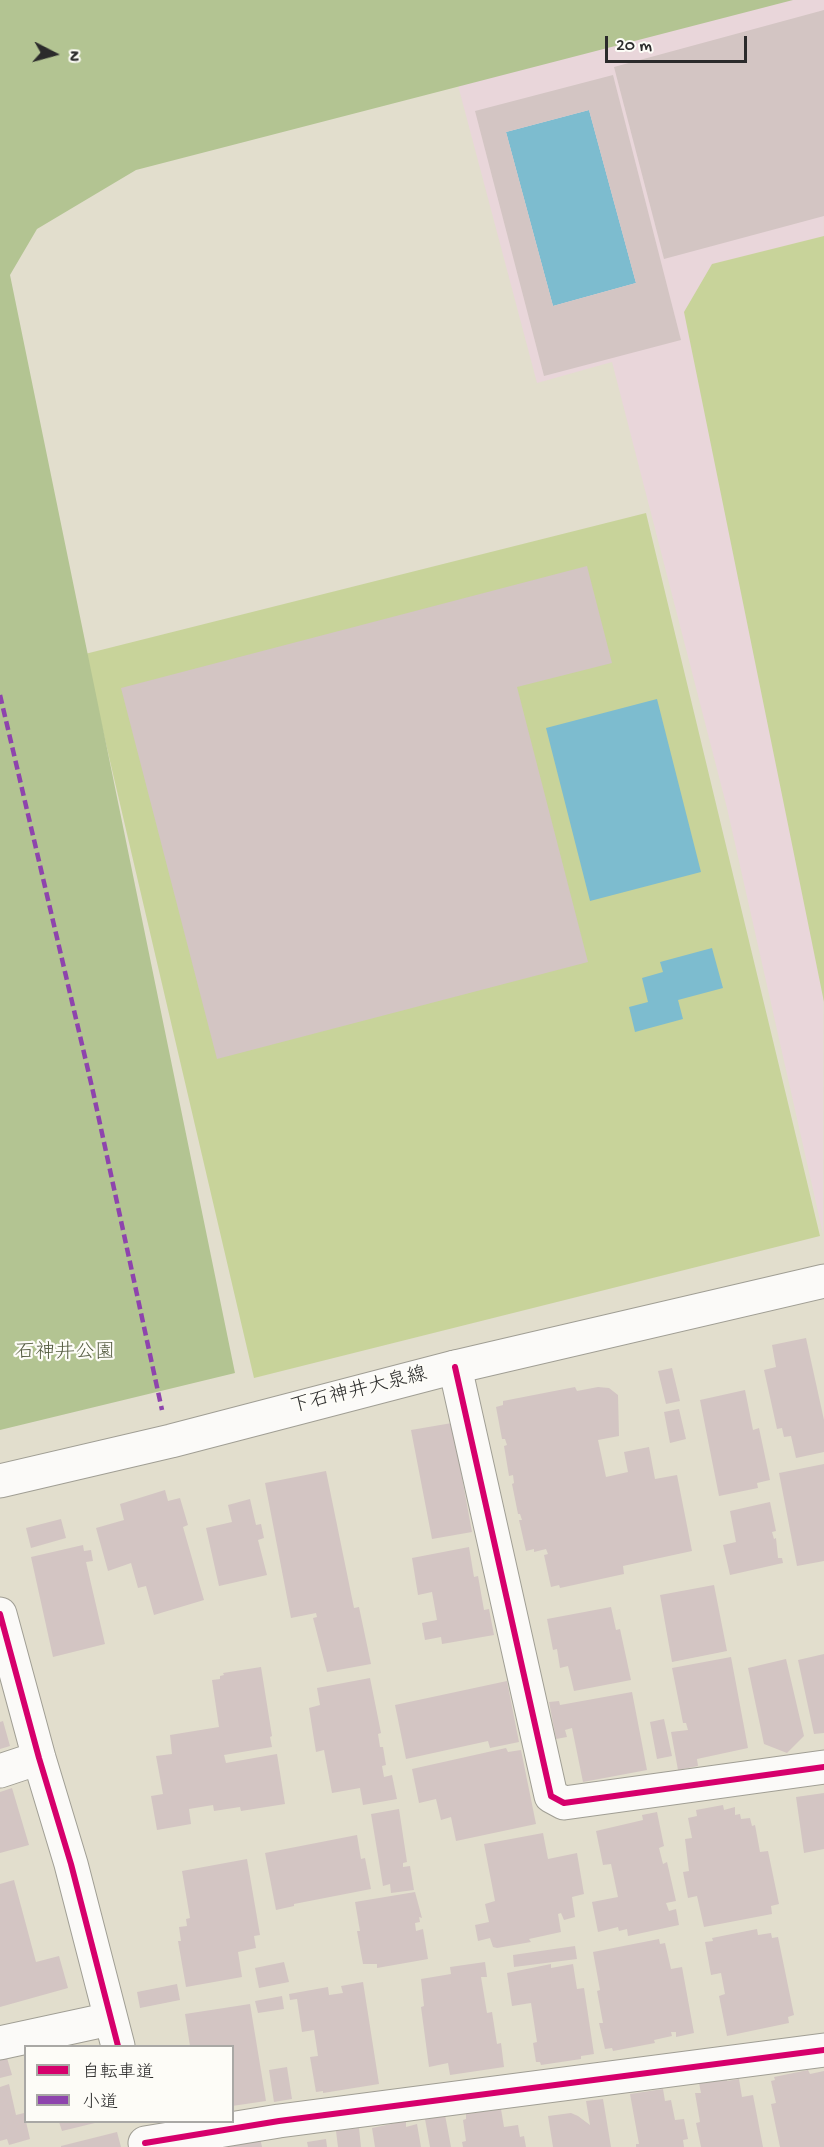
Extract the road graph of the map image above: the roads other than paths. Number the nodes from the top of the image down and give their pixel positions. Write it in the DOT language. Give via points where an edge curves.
graph roads {
  1 [pos="824,1281"];
  2 [pos="455,1367"];
  3 [pos="0,1481"];
  4 [pos="0,1614"];
  5 [pos="39,1758"];
  6 [pos="824,1767"];
  7 [pos="0,1771"];
  8 [pos="114,2033"];
  9 [pos="0,2043"];
  10 [pos="824,2050"];
  11 [pos="143,2137"];
  1 -- 2 [label="street, 下石神井大泉線"];
  2 -- 3 [label="street, 下石神井大泉線"];
  2 -- 6 [label="street" via="551,1796 564,1803"];
  4 -- 5 [label="street"];
  5 -- 7 [label="street"];
  5 -- 8 [label="street"];
  8 -- 9 [label="street"];
  10 -- 11 [label="street"];
}
